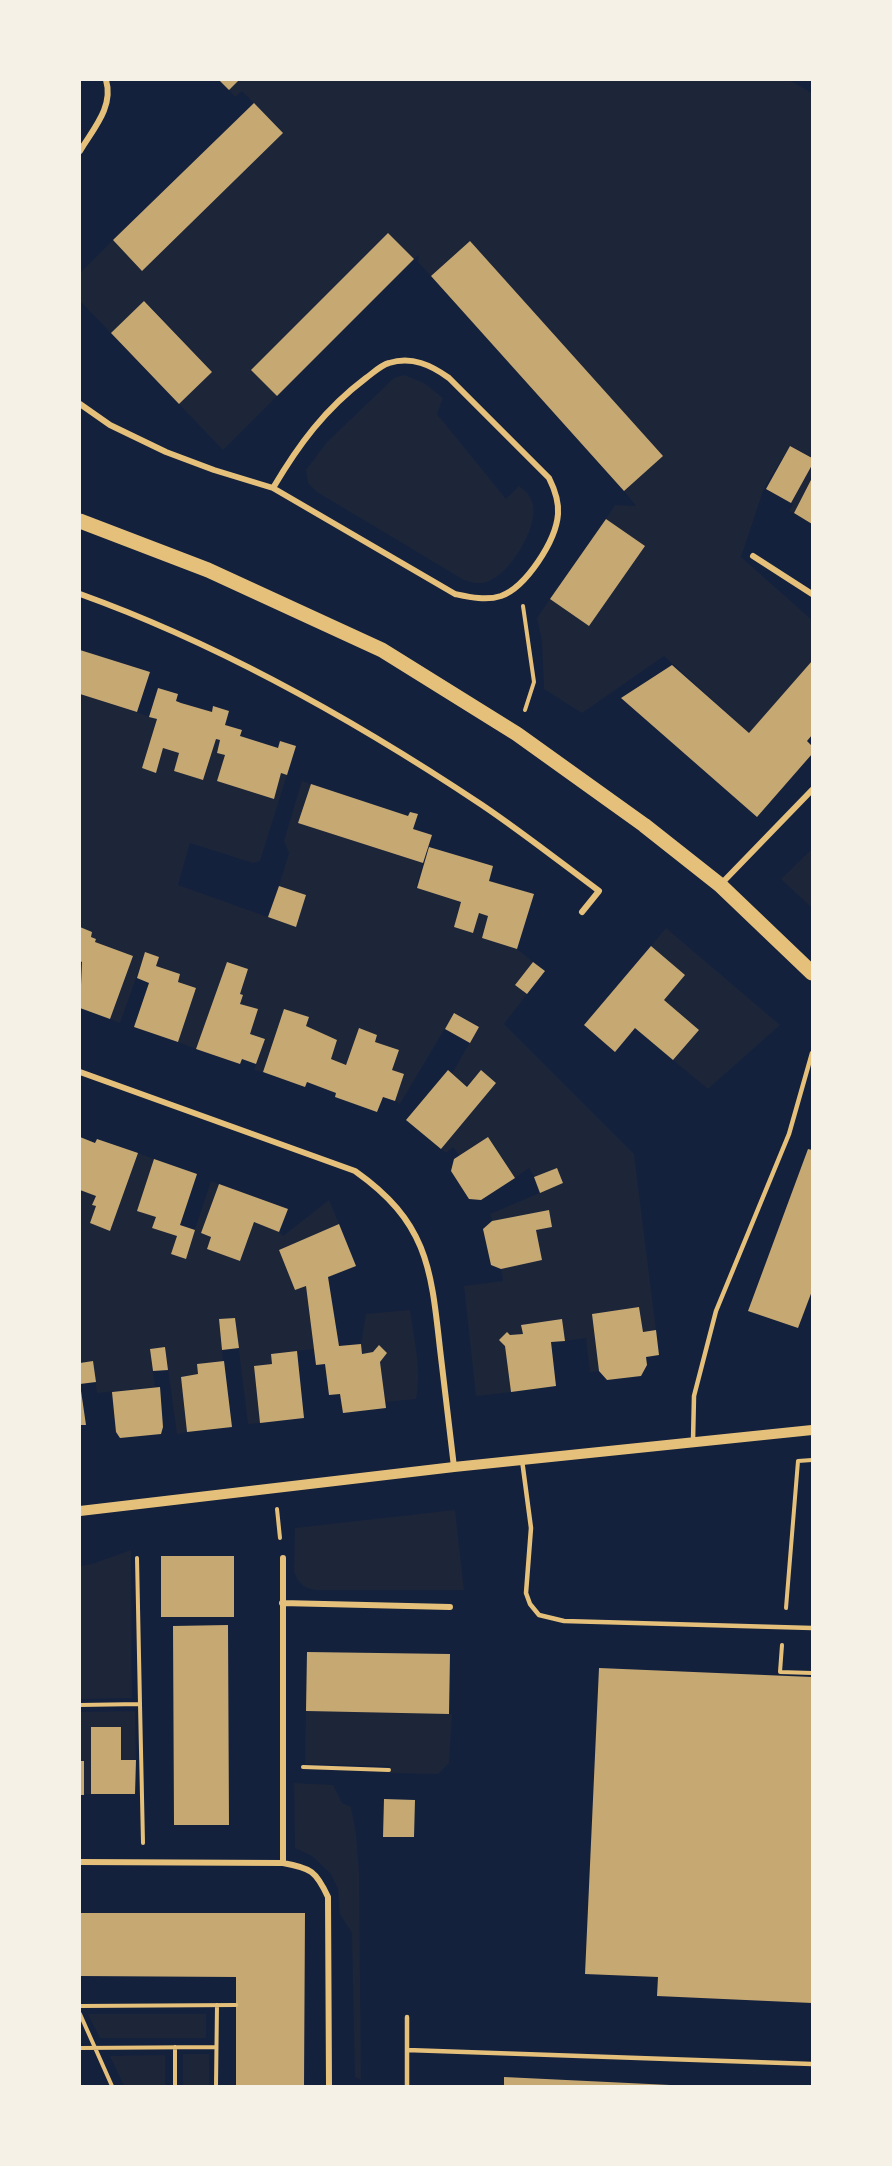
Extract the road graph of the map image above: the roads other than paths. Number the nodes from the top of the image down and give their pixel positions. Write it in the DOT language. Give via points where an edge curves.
graph roads {
  1 [pos="106,80"];
  2 [pos="80,151"];
  3 [pos="80,404"];
  4 [pos="273,488"];
  5 [pos="80,521"];
  6 [pos="753,556"];
  7 [pos="80,594"];
  8 [pos="813,594"];
  9 [pos="813,790"];
  10 [pos="720,885"];
  11 [pos="582,912"];
  12 [pos="811,968"];
  13 [pos="813,1053"];
  14 [pos="80,1072"];
  15 [pos="813,1430"];
  16 [pos="693,1443"];
  17 [pos="522,1461"];
  18 [pos="453,1467"];
  19 [pos="80,1511"];
  20 [pos="283,1558"];
  21 [pos="282,1603"];
  22 [pos="450,1607"];
  23 [pos="813,1628"];
  24 [pos="80,1862"];
  25 [pos="283,1863"];
  26 [pos="407,2017"];
  27 [pos="407,2050"];
  28 [pos="813,2064"];
  29 [pos="329,2086"];
  30 [pos="407,2086"];
  1 -- 2 [label="street" via="108,103"];
  3 -- 4 [label="street" via="110,425 166,452"];
  4 -- 4 [label="street" via="454,594 487,598 500,596 526,580 558,516 557,496 549,478 449,378 416,361 386,363 339,400 306,435"];
  5 -- 10 [label="main road" via="208,570 382,650 517,734"];
  6 -- 8 [label="street"];
  7 -- 11 [label="street" via="230,658 353,724 473,799 599,891"];
  9 -- 10 [label="street"];
  10 -- 12 [label="main road"];
  13 -- 16 [label="lane" via="789,1134 716,1311 694,1396"];
  14 -- 18 [label="street" via="356,1171 387,1196 410,1225 432,1276"];
  15 -- 16 [label="street"];
  16 -- 17 [label="street"];
  17 -- 18 [label="street"];
  17 -- 23 [label="lane" via="531,1528 526,1593 539,1615 564,1621"];
  18 -- 19 [label="street"];
  20 -- 21 [label="street"];
  21 -- 22 [label="street"];
  21 -- 25 [label="street"];
  24 -- 25 [label="street"];
  25 -- 29 [label="street" via="307,1868 320,1879 328,1897"];
  26 -- 27 [label="lane"];
  27 -- 28 [label="lane"];
  27 -- 30 [label="lane"];
}
